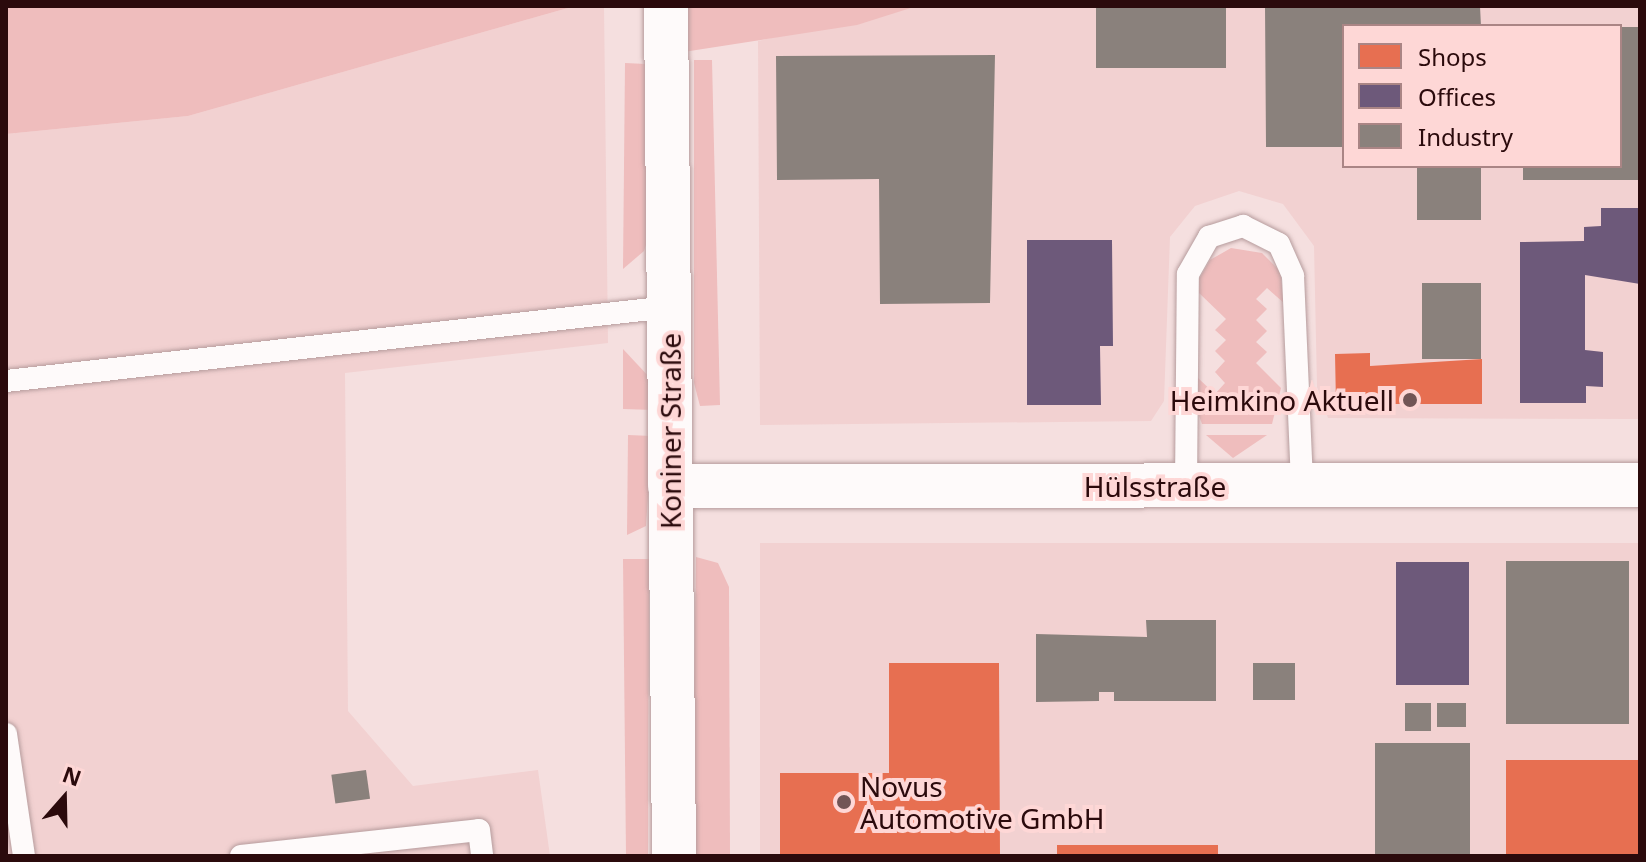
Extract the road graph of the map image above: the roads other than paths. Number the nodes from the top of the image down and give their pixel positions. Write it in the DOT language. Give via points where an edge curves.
graph roads {
  1 [pos="666,6"];
  2 [pos="669,307"];
  3 [pos="6,381"];
  4 [pos="1640,485"];
  5 [pos="670,486"];
  6 [pos="1186,486"];
  7 [pos="1302,486"];
  8 [pos="6,734"];
  9 [pos="24,856"];
  10 [pos="241,856"];
  11 [pos="482,856"];
  12 [pos="674,856"];
  1 -- 2 [label="street, Koniner Straße"];
  2 -- 3 [label="lane"];
  2 -- 5 [label="street, Koniner Straße"];
  4 -- 7 [label="street, Hülsstraße"];
  5 -- 6 [label="street, Hülsstraße"];
  5 -- 12 [label="street, Koniner Straße"];
  6 -- 7 [label="street, Hülsstraße"];
  6 -- 7 [label="lane" via="1188,274 1209,237 1243,226 1279,244 1293,276"];
  8 -- 9 [label="lane"];
  10 -- 11 [label="lane" via="479,830"];
}
